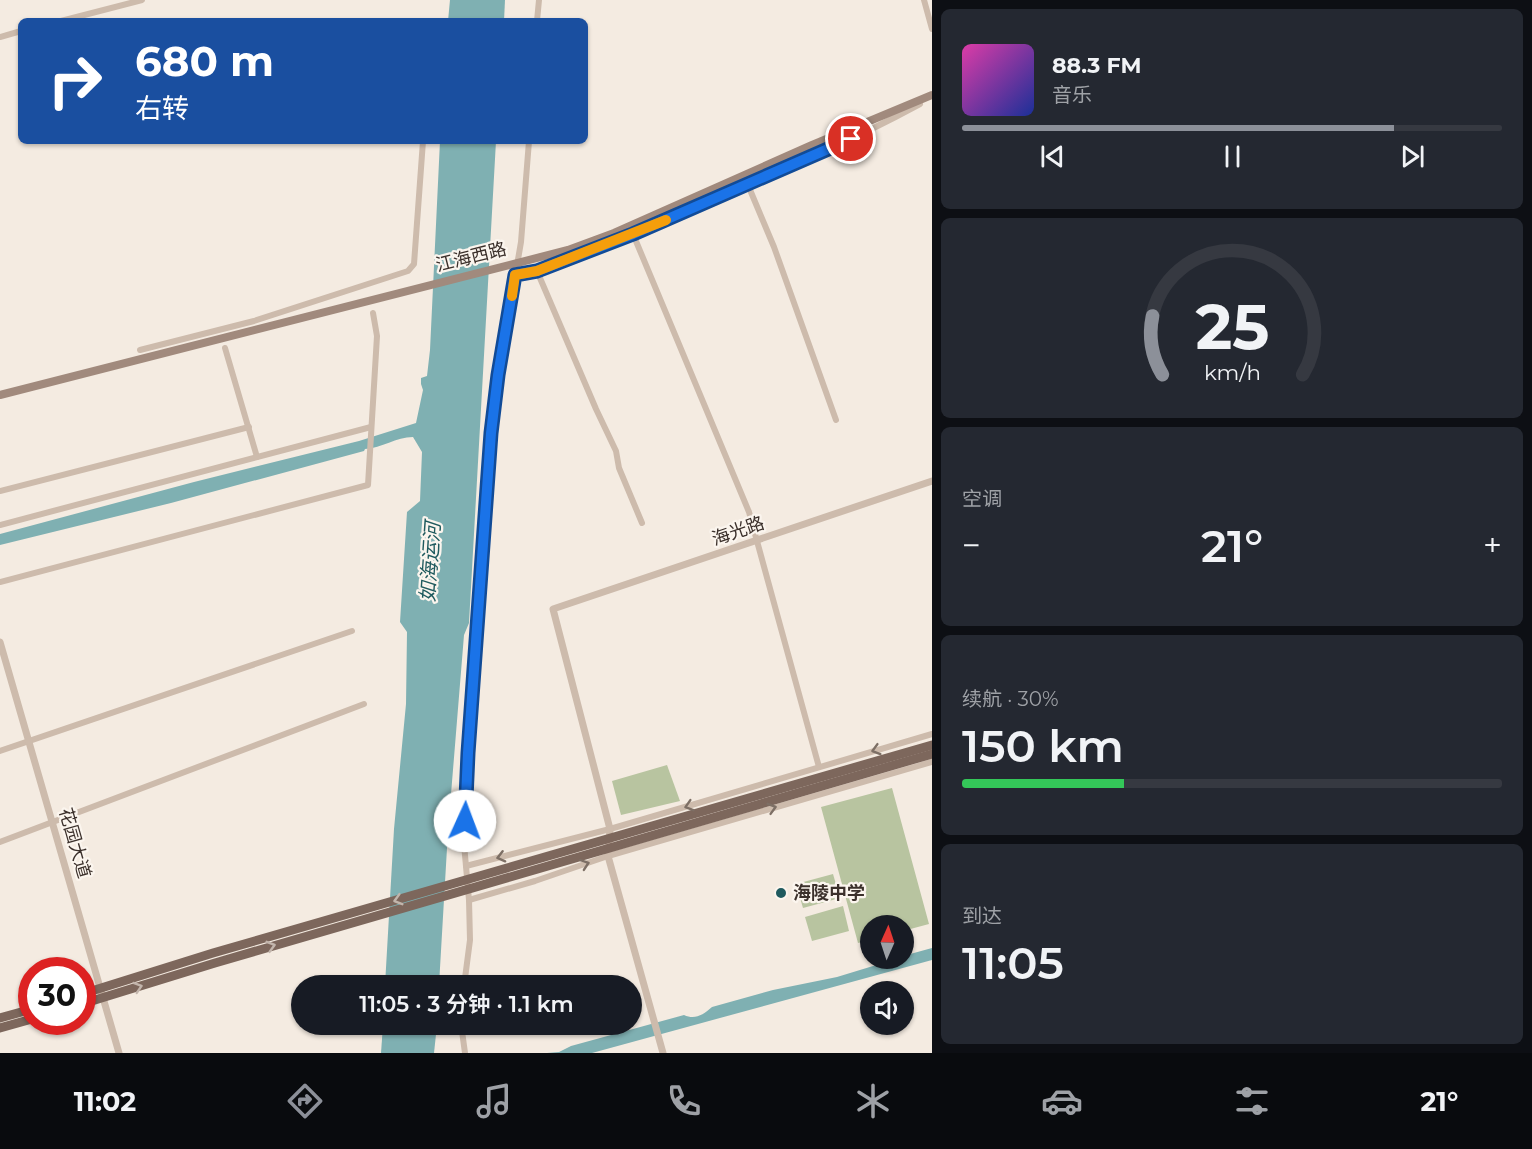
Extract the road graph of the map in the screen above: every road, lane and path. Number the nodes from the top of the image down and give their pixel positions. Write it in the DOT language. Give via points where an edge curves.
graph roads {
  1 [pos="142,0"];
  2 [pos="539,0"];
  3 [pos="924,0"];
  4 [pos="73,18"];
  5 [pos="537,18"];
  6 [pos="932,29"];
  7 [pos="18,33"];
  8 [pos="0,37"];
  9 [pos="932,96"];
  10 [pos="423,144"];
  11 [pos="529,144"];
  12 [pos="748,185"];
  13 [pos="633,234"];
  14 [pos="537,271"];
  15 [pos="515,275"];
  16 [pos="373,313"];
  17 [pos="225,348"];
  18 [pos="140,350"];
  19 [pos="0,395"];
  20 [pos="836,420"];
  21 [pos="249,427"];
  22 [pos="371,430"];
  23 [pos="257,457"];
  24 [pos="932,481"];
  25 [pos="0,490"];
  26 [pos="642,524"];
  27 [pos="0,525"];
  28 [pos="758,540"];
  29 [pos="0,582"];
  30 [pos="352,631"];
  31 [pos="0,642"];
  32 [pos="364,704"];
  33 [pos="932,734"];
  34 [pos="30,741"];
  35 [pos="932,745"];
  36 [pos="0,751"];
  37 [pos="932,753"];
  38 [pos="932,762"];
  39 [pos="819,766"];
  40 [pos="859,771"];
  41 [pos="53,823"];
  42 [pos="610,829"];
  43 [pos="0,842"];
  44 [pos="608,856"];
  45 [pos="466,866"];
  46 [pos="469,900"];
  47 [pos="465,975"];
  48 [pos="96,993"];
  49 [pos="103,993"];
  50 [pos="96,997"];
  51 [pos="18,1013"];
  52 [pos="0,1018"];
  53 [pos="18,1023"];
  54 [pos="0,1028"];
  55 [pos="463,1035"];
  56 [pos="119,1053"];
  57 [pos="465,1053"];
  58 [pos="663,1053"];
  1 -- 4 [label="street"];
  2 -- 5 [label="street"];
  3 -- 6 [label="street"];
  7 -- 8 [label="street"];
  9 -- 12 [label="street" via="871,130"];
  9 -- 19 [label="main road, 江海西路" via="614,233 568,249"];
  10 -- 18 [label="street" via="414,264 408,271 254,321"];
  11 -- 15 [label="street"];
  12 -- 13 [label="street"];
  12 -- 20 [label="street"];
  13 -- 14 [label="street"];
  13 -- 28 [label="street"];
  14 -- 15 [label="street"];
  14 -- 26 [label="street" via="616,451"];
  15 -- 45 [label="street" via="491,433 468,753"];
  16 -- 22 [label="street" via="377,336"];
  17 -- 21 [label="street"];
  21 -- 23 [label="street"];
  21 -- 25 [label="street"];
  22 -- 23 [label="street"];
  22 -- 29 [label="street" via="368,485"];
  23 -- 27 [label="street"];
  24 -- 28 [label="street, 海光路"];
  28 -- 39 [label="street"];
  28 -- 42 [label="street, 海光路" via="553,609"];
  30 -- 34 [label="street"];
  31 -- 34 [label="street, 花园大道"];
  32 -- 41 [label="street"];
  33 -- 39 [label="street, one-way"];
  34 -- 36 [label="street"];
  34 -- 41 [label="street, 花园大道"];
  35 -- 40 [label="main road"];
  37 -- 40 [label="main road"];
  44 -- 38 [label="street, one-way"];
  39 -- 42 [label="street, one-way"];
  40 -- 49 [label="main road"];
  41 -- 43 [label="street"];
  41 -- 49 [label="street, 花园大道"];
  42 -- 44 [label="street"];
  42 -- 45 [label="street, one-way"];
  46 -- 44 [label="street, one-way"];
  44 -- 58 [label="street"];
  45 -- 46 [label="street"];
  46 -- 47 [label="street"];
  48 -- 49 [label="main road"];
  49 -- 50 [label="main road"];
  49 -- 56 [label="street, 花园大道"];
  51 -- 52 [label="main road"];
  53 -- 54 [label="main road"];
  55 -- 57 [label="street"];
}
